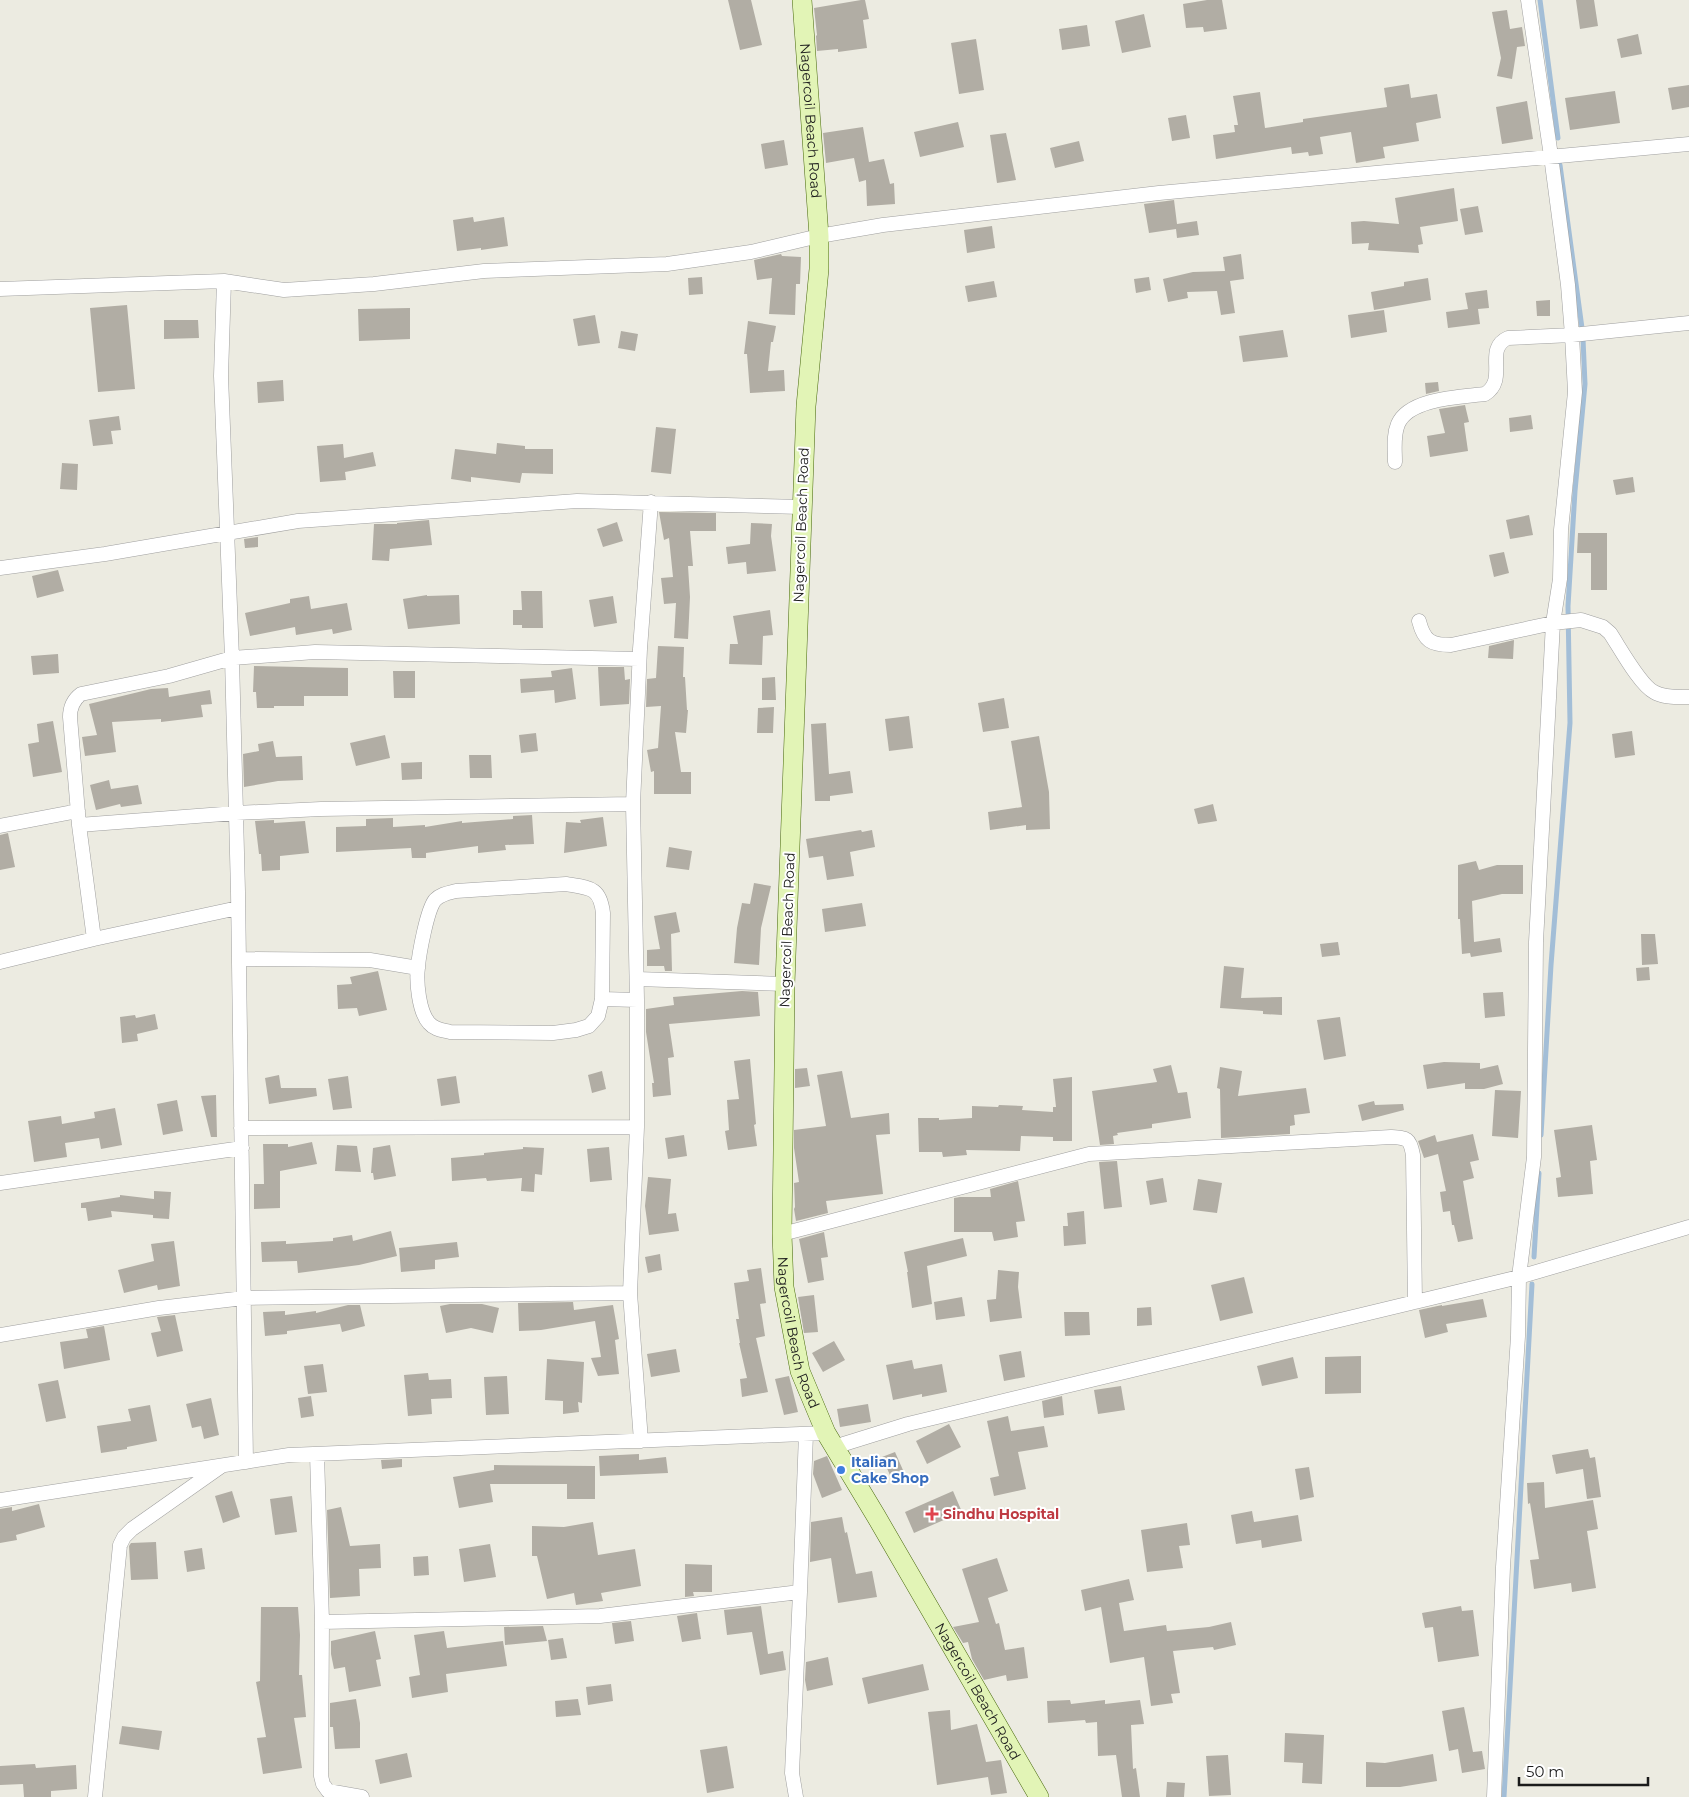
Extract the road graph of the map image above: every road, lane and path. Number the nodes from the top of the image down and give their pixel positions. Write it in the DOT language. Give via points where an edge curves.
graph roads {
  1 [pos="802,0"];
  2 [pos="1528,0"];
  3 [pos="1689,144"];
  4 [pos="1551,156"];
  5 [pos="819,236"];
  6 [pos="224,281"];
  7 [pos="0,289"];
  8 [pos="1689,322"];
  9 [pos="1572,335"];
  10 [pos="1396,462"];
  11 [pos="650,502"];
  12 [pos="802,507"];
  13 [pos="227,534"];
  14 [pos="0,568"];
  15 [pos="1419,622"];
  16 [pos="1557,622"];
  17 [pos="232,658"];
  18 [pos="639,659"];
  19 [pos="1689,697"];
  20 [pos="633,804"];
  21 [pos="78,811"];
  22 [pos="236,813"];
  23 [pos="0,826"];
  24 [pos="79,826"];
  25 [pos="238,908"];
  26 [pos="94,939"];
  27 [pos="239,959"];
  28 [pos="0,962"];
  29 [pos="418,968"];
  30 [pos="637,979"];
  31 [pos="785,984"];
  32 [pos="602,999"];
  33 [pos="638,1000"];
  34 [pos="637,1127"];
  35 [pos="241,1128"];
  36 [pos="242,1148"];
  37 [pos="0,1183"];
  38 [pos="1689,1227"];
  39 [pos="782,1234"];
  40 [pos="1523,1253"];
  41 [pos="1546,1269"];
  42 [pos="1519,1277"];
  43 [pos="630,1293"];
  44 [pos="244,1298"];
  45 [pos="1415,1302"];
  46 [pos="0,1335"];
  47 [pos="806,1434"];
  48 [pos="830,1440"];
  49 [pos="641,1441"];
  50 [pos="317,1454"];
  51 [pos="246,1462"];
  52 [pos="222,1466"];
  53 [pos="0,1500"];
  54 [pos="800,1592"];
  55 [pos="322,1622"];
  56 [pos="95,1797"];
  57 [pos="362,1797"];
  58 [pos="796,1797"];
  59 [pos="1039,1797"];
  60 [pos="1494,1797"];
  1 -- 5 [label="main road, Nagercoil Beach Road"];
  2 -- 4 [label="street"];
  3 -- 4 [label="street"];
  4 -- 5 [label="street" via="1160,193 883,225"];
  4 -- 9 [label="street"];
  5 -- 6 [label="street" via="751,252 667,264 484,271 374,284 284,290"];
  5 -- 12 [label="main road, Nagercoil Beach Road"];
  6 -- 7 [label="street"];
  6 -- 13 [label="street" via="221,376"];
  8 -- 9 [label="street"];
  9 -- 10 [label="street" via="1503,340 1498,348 1496,379 1491,390 1485,394 1419,405 1405,412 1395,434"];
  9 -- 16 [label="street" via="1574,392 1561,530"];
  11 -- 12 [label="street"];
  11 -- 13 [label="street" via="577,501 298,521"];
  11 -- 18 [label="street"];
  12 -- 31 [label="main road, Nagercoil Beach Road"];
  13 -- 14 [label="street"];
  13 -- 17 [label="street"];
  15 -- 16 [label="street" via="1429,641 1437,645 1451,645"];
  16 -- 19 [label="street" via="1580,620 1598,624 1610,633 1644,684 1654,692"];
  16 -- 40 [label="street" via="1536,942 1534,1157"];
  17 -- 18 [label="street" via="315,652"];
  17 -- 21 [label="street" via="169,676 81,694 76,698 70,717"];
  17 -- 22 [label="street"];
  18 -- 20 [label="street"];
  20 -- 22 [label="street"];
  20 -- 30 [label="street"];
  21 -- 23 [label="street"];
  21 -- 24 [label="street"];
  22 -- 24 [label="street"];
  22 -- 25 [label="street"];
  24 -- 26 [label="street"];
  25 -- 26 [label="street"];
  25 -- 27 [label="street"];
  26 -- 28 [label="street"];
  27 -- 29 [label="street" via="370,960"];
  27 -- 35 [label="street"];
  29 -- 32 [label="street" via="420,1007 435,1029 450,1032 553,1033 576,1030 590,1026 598,1016"];
  29 -- 32 [label="street" via="428,916 434,901 442,894 566,884 586,887 601,900 603,913"];
  30 -- 31 [label="street"];
  30 -- 33 [label="street"];
  31 -- 39 [label="main road, Nagercoil Beach Road"];
  32 -- 33 [label="street"];
  33 -- 34 [label="street"];
  34 -- 35 [label="street"];
  34 -- 43 [label="street"];
  35 -- 36 [label="street"];
  36 -- 37 [label="street"];
  36 -- 44 [label="street"];
  38 -- 41 [label="street"];
  39 -- 45 [label="street" via="1089,1154 1405,1138 1411,1144 1413,1155"];
  39 -- 48 [label="main road, Nagercoil Beach Road" via="784,1287 800,1371"];
  40 -- 41 [label="street"];
  40 -- 42 [label="street"];
  41 -- 42 [label="street"];
  42 -- 45 [label="street"];
  42 -- 60 [label="street" via="1502,1576"];
  43 -- 44 [label="street"];
  43 -- 49 [label="street"];
  44 -- 46 [label="street" via="159,1308"];
  44 -- 51 [label="street"];
  45 -- 48 [label="street"];
  47 -- 48 [label="street"];
  47 -- 49 [label="street"];
  47 -- 54 [label="street"];
  48 -- 59 [label="main road, Nagercoil Beach Road"];
  49 -- 50 [label="street"];
  50 -- 51 [label="street"];
  50 -- 55 [label="street"];
  51 -- 52 [label="street"];
  52 -- 53 [label="street"];
  52 -- 56 [label="street" via="132,1529 120,1545"];
  54 -- 55 [label="street" via="600,1616"];
  54 -- 58 [label="street" via="792,1773"];
  55 -- 57 [label="street" via="321,1776 328,1791"];
}
